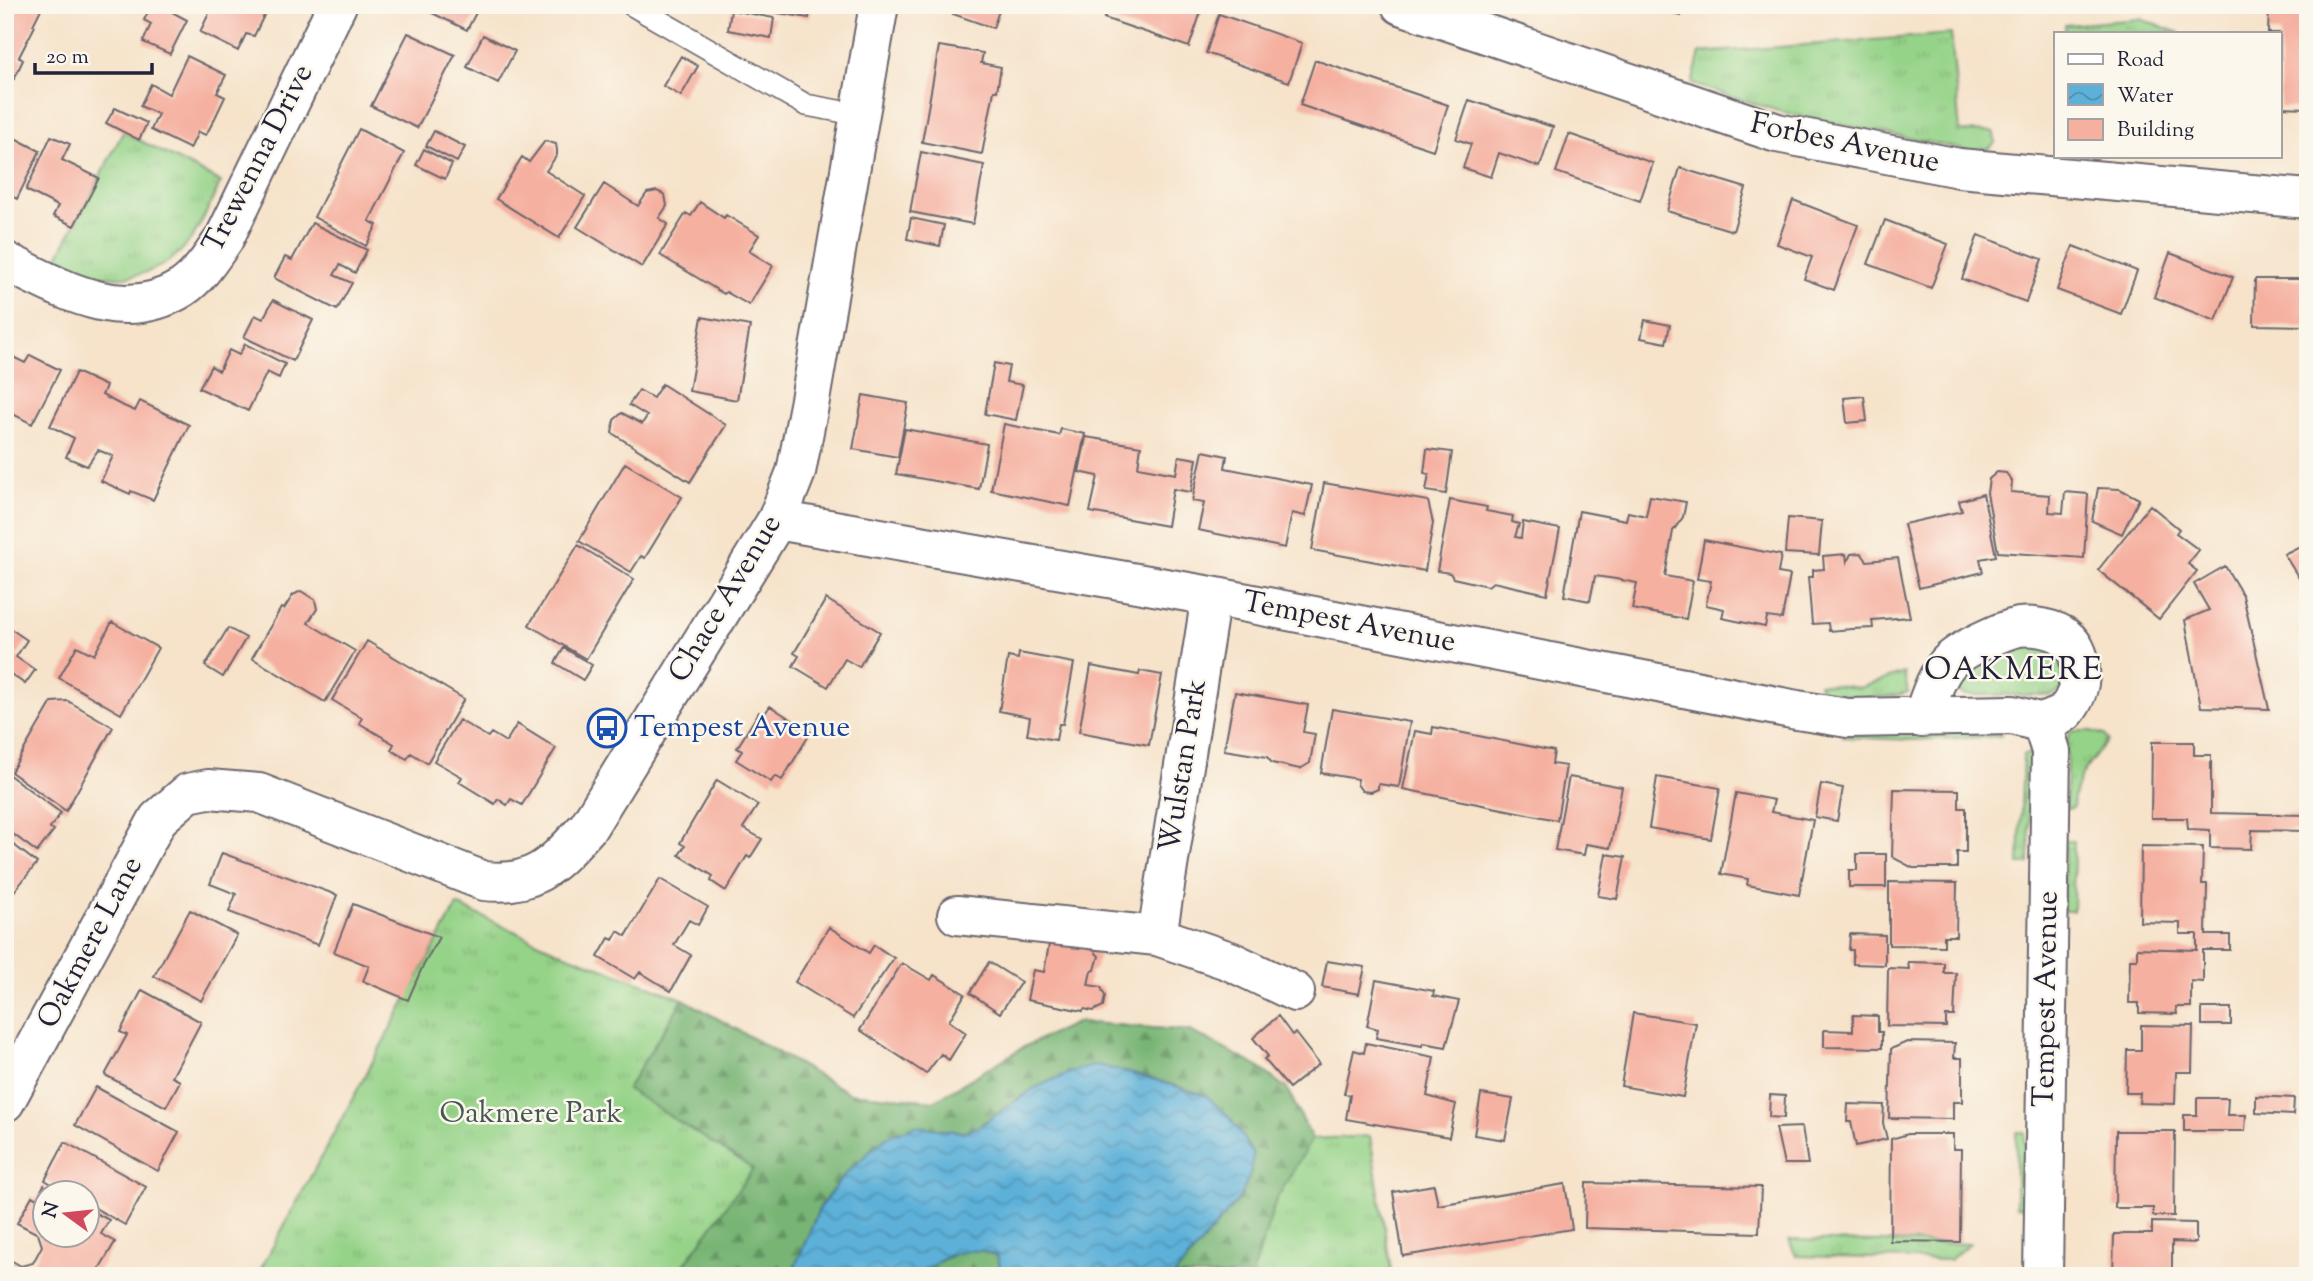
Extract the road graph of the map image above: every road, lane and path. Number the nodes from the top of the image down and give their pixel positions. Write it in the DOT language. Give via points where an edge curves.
graph roads {
  1 [pos="337,5"];
  2 [pos="632,5"];
  3 [pos="879,5"];
  4 [pos="1401,5"];
  5 [pos="860,115"];
  6 [pos="2308,199"];
  7 [pos="5,261"];
  8 [pos="776,520"];
  9 [pos="1211,596"];
  10 [pos="1922,718"];
  11 [pos="2042,723"];
  12 [pos="188,793"];
  13 [pos="957,915"];
  14 [pos="1157,936"];
  15 [pos="1295,992"];
  16 [pos="5,1102"];
  17 [pos="2043,1276"];
  1 -- 7 [label="street, Trewenna Drive" via="224,239 183,287 141,303 114,304 69,292"];
  2 -- 5 [label="lane" via="806,105"];
  3 -- 5 [label="street, Chace Avenue"];
  4 -- 6 [label="street, Forbes Avenue" via="1777,133 1959,168"];
  5 -- 8 [label="street, Chace Avenue" via="798,463"];
  8 -- 9 [label="street, Tempest Avenue"];
  8 -- 12 [label="street, Chace Avenue" via="588,827 550,866 533,876 503,883 484,881 259,793 208,789"];
  9 -- 10 [label="street, Tempest Avenue" via="1797,710 1848,718"];
  9 -- 14 [label="street, Wulstan Park"];
  10 -- 11 [label="street, Tempest Avenue" via="2013,715"];
  10 -- 11 [label="street" via="1948,663 2019,627 2043,628 2065,637 2080,664 2078,690 2064,713"];
  11 -- 17 [label="street, Tempest Avenue" via="2051,751"];
  12 -- 16 [label="street, Oakmere Lane" via="158,819"];
  13 -- 14 [label="street"];
  14 -- 15 [label="street" via="1230,961"];
}
